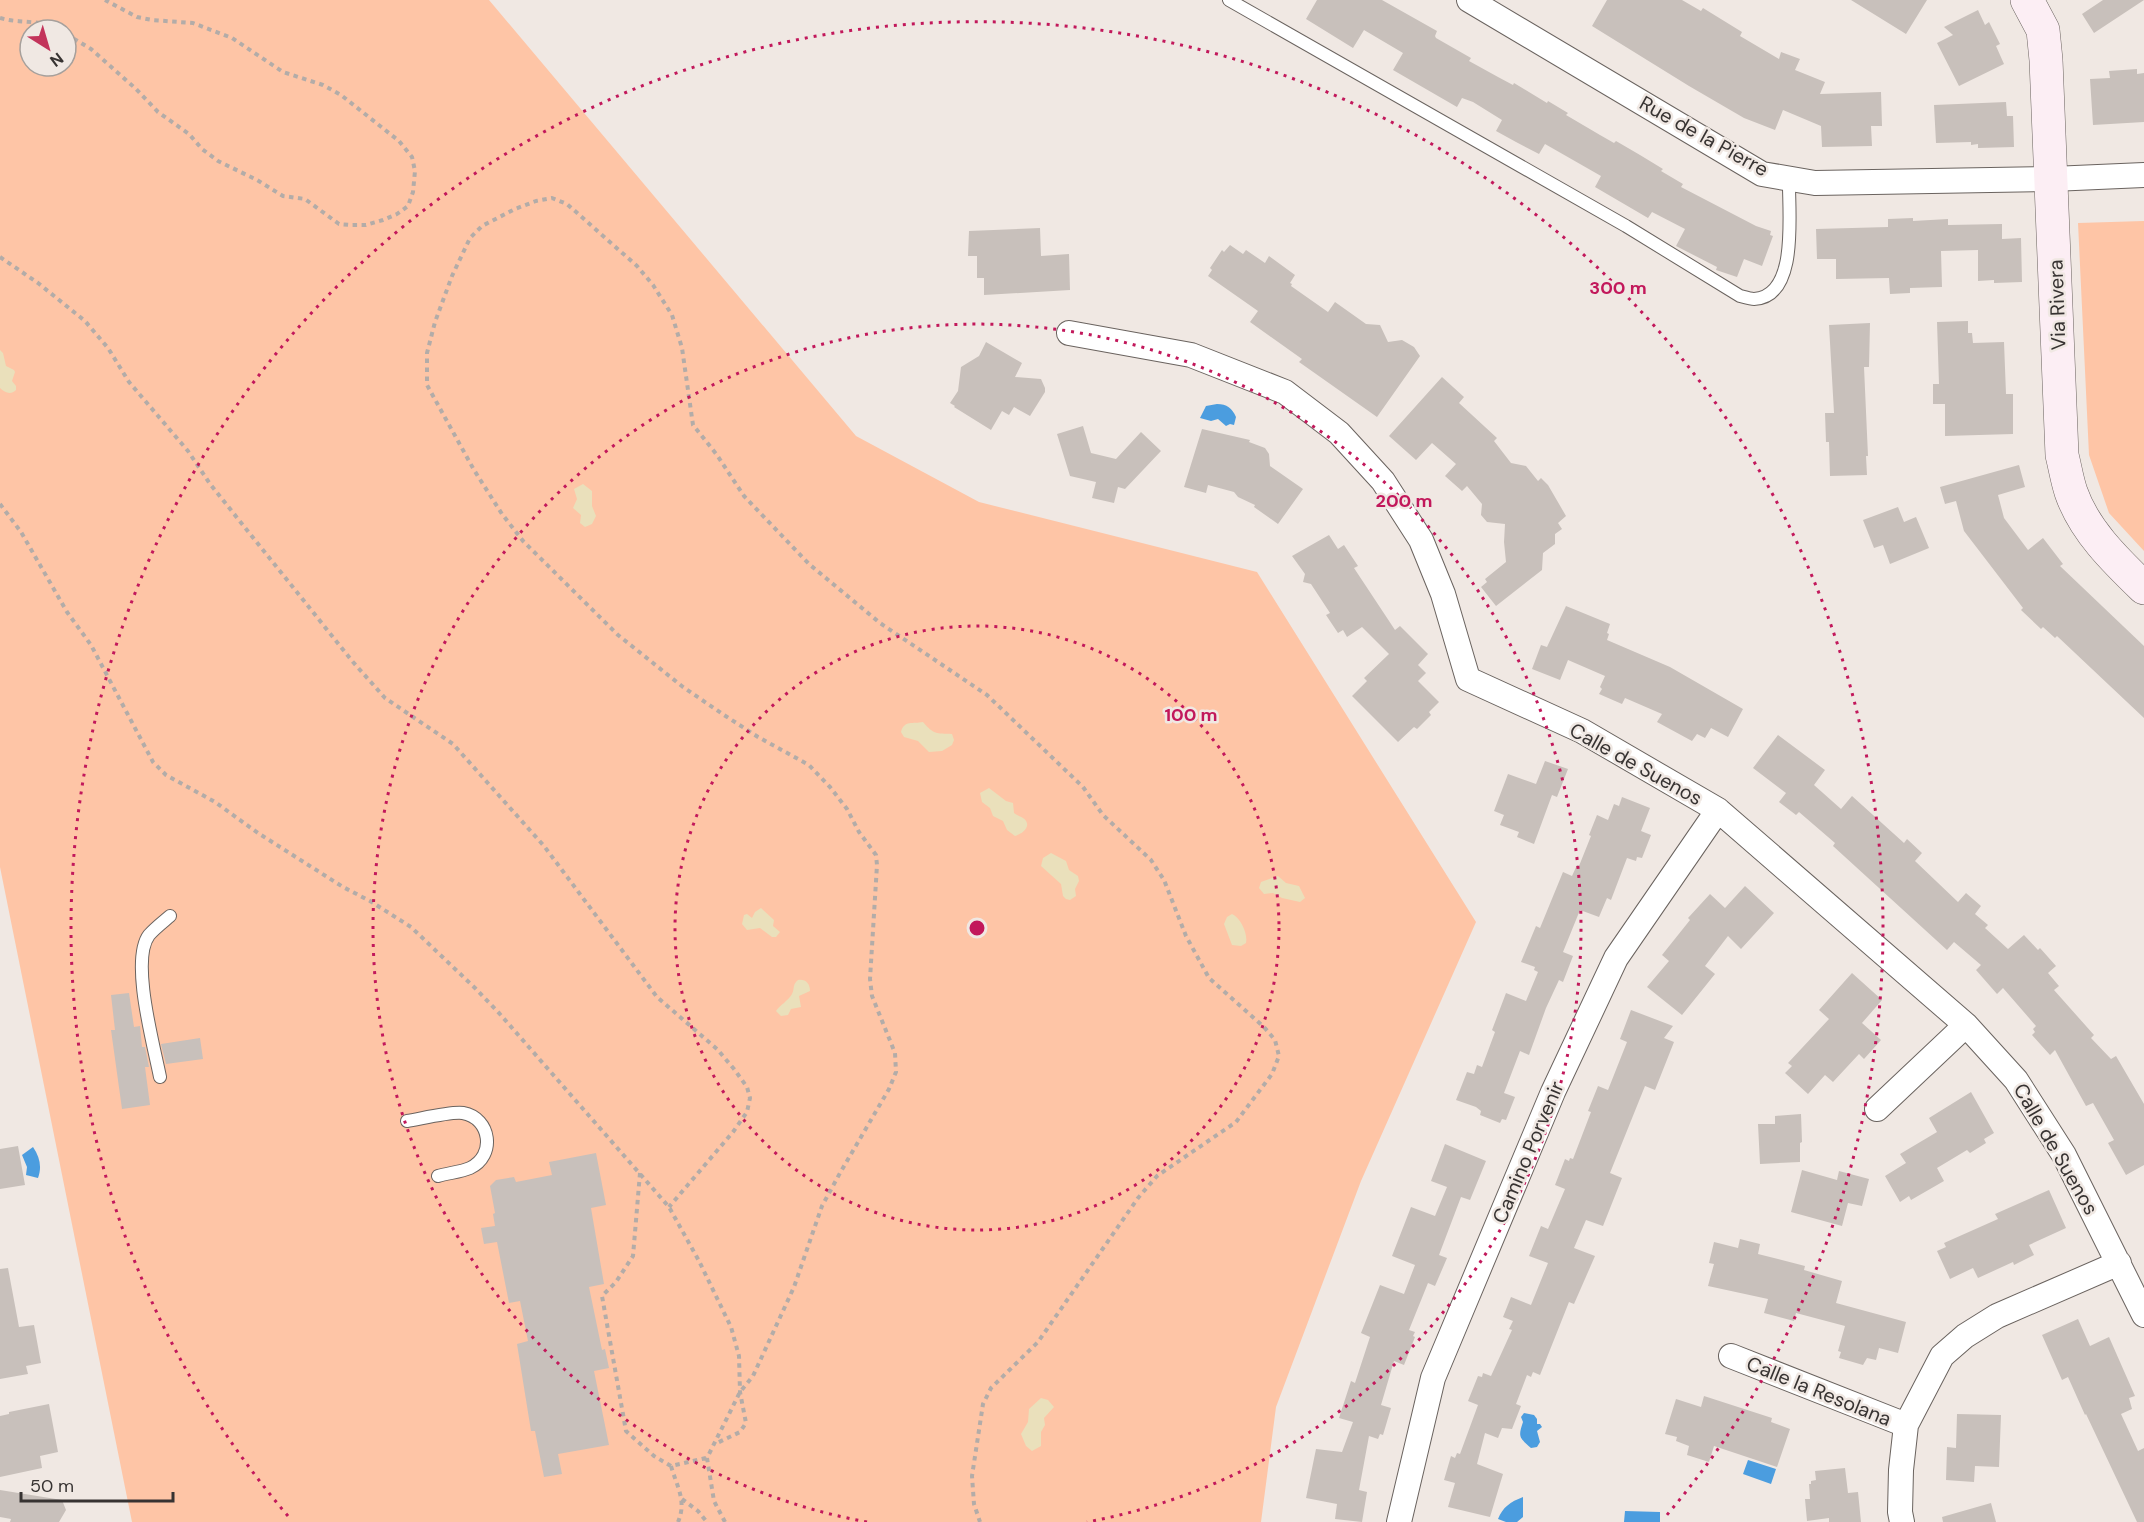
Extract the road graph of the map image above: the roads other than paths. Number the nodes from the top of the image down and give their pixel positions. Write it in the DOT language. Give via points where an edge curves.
graph roads {
  1 [pos="1229,0"];
  2 [pos="1469,0"];
  3 [pos="2027,0"];
  4 [pos="2144,175"];
  5 [pos="1789,178"];
  6 [pos="2052,179"];
  7 [pos="1069,333"];
  8 [pos="2144,588"];
  9 [pos="1718,810"];
  10 [pos="170,916"];
  11 [pos="1966,1025"];
  12 [pos="160,1077"];
  13 [pos="1877,1108"];
  14 [pos="407,1122"];
  15 [pos="438,1176"];
  16 [pos="2119,1263"];
  17 [pos="2144,1315"];
  18 [pos="1731,1356"];
  19 [pos="1906,1425"];
  20 [pos="1400,1522"];
  21 [pos="1902,1522"];
  1 -- 5 [label="lane" via="1626,226 1740,296 1755,299 1781,283 1788,250"];
  2 -- 5 [label="street, Rue de la Pierre" via="1762,174"];
  3 -- 6 [label="street, Via Rivera" via="2043,30"];
  4 -- 6 [label="street, Rue de la Pierre"];
  5 -- 6 [label="street, Rue de la Pierre" via="1815,183"];
  6 -- 8 [label="street, Via Rivera" via="2062,455 2071,492 2089,528"];
  7 -- 9 [label="street, Calle de Suenos" via="1191,355 1285,392 1338,433 1383,481 1421,540 1443,594 1468,679 1582,731"];
  9 -- 11 [label="street, Calle de Suenos"];
  9 -- 20 [label="street, Camino Porvenir" via="1616,958 1553,1092 1433,1378"];
  10 -- 12 [label="lane" via="148,936 141,956 141,976"];
  11 -- 13 [label="street"];
  11 -- 16 [label="street, Calle de Suenos" via="2016,1080 2064,1155"];
  14 -- 15 [label="lane" via="461,1113 483,1126 488,1147 482,1158 470,1168"];
  16 -- 17 [label="street, Calle de Suenos"];
  16 -- 19 [label="street" via="1997,1316 1965,1336 1942,1356"];
  18 -- 19 [label="street, Calle la Resolana"];
  19 -- 21 [label="street" via="1901,1470"];
}
